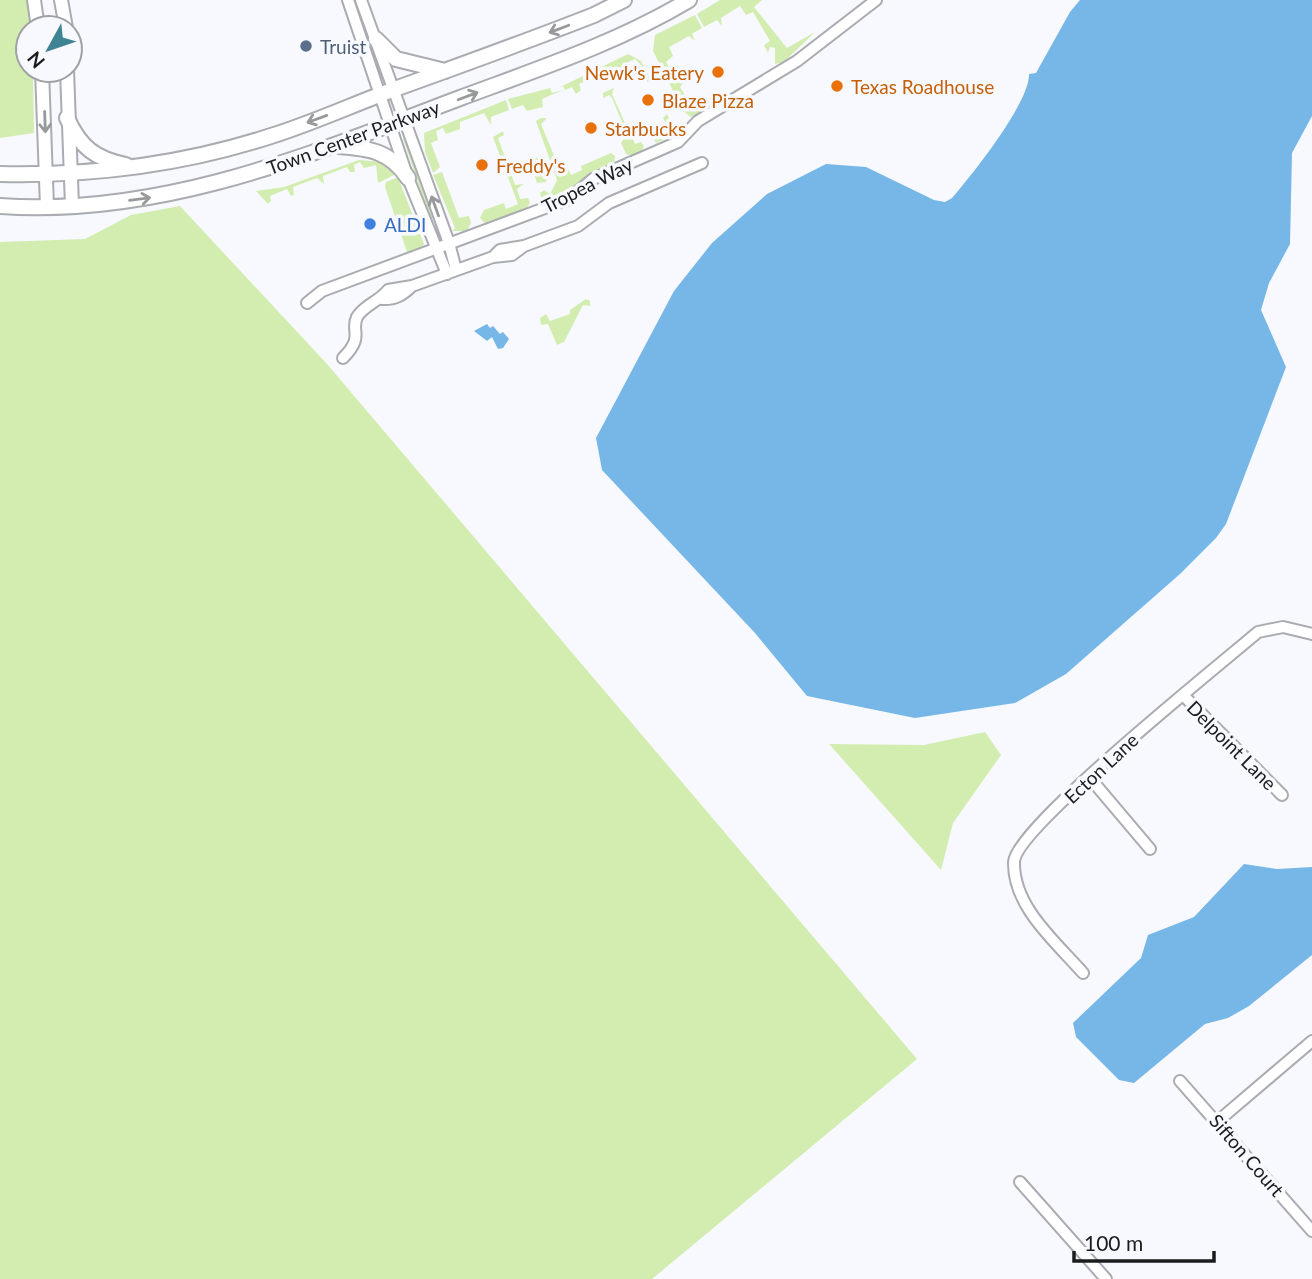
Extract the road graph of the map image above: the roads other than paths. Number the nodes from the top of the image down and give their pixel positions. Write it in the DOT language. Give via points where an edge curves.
graph roads {
  1 [pos="348,0"];
  2 [pos="360,0"];
  3 [pos="624,0"];
  4 [pos="689,0"];
  5 [pos="876,0"];
  6 [pos="376,39"];
  7 [pos="446,72"];
  8 [pos="43,84"];
  9 [pos="67,84"];
  10 [pos="387,92"];
  11 [pos="67,118"];
  12 [pos="398,122"];
  13 [pos="333,146"];
  14 [pos="702,163"];
  15 [pos="141,167"];
  16 [pos="0,174"];
  17 [pos="71,174"];
  18 [pos="47,175"];
  19 [pos="408,178"];
  20 [pos="0,206"];
  21 [pos="47,206"];
  22 [pos="72,206"];
  23 [pos="449,243"];
  24 [pos="435,249"];
  25 [pos="451,272"];
  26 [pos="307,303"];
  27 [pos="343,358"];
  28 [pos="1312,634"];
  29 [pos="1183,695"];
  30 [pos="1090,778"];
  31 [pos="1282,794"];
  32 [pos="1150,849"];
  33 [pos="1083,973"];
  34 [pos="1312,1041"];
  35 [pos="1180,1081"];
  36 [pos="1218,1121"];
  37 [pos="1020,1182"];
  38 [pos="1312,1231"];
  39 [pos="1106,1279"];
  1 -- 10 [label="street"];
  2 -- 6 [label="street"];
  3 -- 7 [label="main road, Town Center Parkway, one-way"];
  12 -- 4 [label="main road, Town Center Parkway, one-way" via="588,51"];
  5 -- 23 [label="street, Tropea Way" via="797,61 698,121 678,142 587,182 569,199"];
  6 -- 7 [label="main road" via="396,59"];
  6 -- 10 [label="street"];
  7 -- 10 [label="main road, Town Center Parkway"];
  8 -- 18 [label="street, one-way"];
  9 -- 11 [label="street"];
  10 -- 12 [label="street"];
  10 -- 15 [label="main road, Town Center Parkway, one-way" via="272,136"];
  11 -- 15 [label="main road" via="88,151 112,162"];
  11 -- 17 [label="street"];
  12 -- 13 [label="main road, Town Center Parkway"];
  12 -- 19 [label="street"];
  23 -- 12 [label="street, one-way"];
  13 -- 19 [label="main road" via="384,153"];
  22 -- 13 [label="main road, Town Center Parkway, one-way" via="203,188"];
  14 -- 25 [label="street" via="609,203 580,225 512,255"];
  15 -- 17 [label="main road, Town Center Parkway"];
  16 -- 18 [label="main road, Town Center Parkway"];
  17 -- 18 [label="main road, Town Center Parkway"];
  17 -- 22 [label="street"];
  18 -- 21 [label="street"];
  19 -- 24 [label="street"];
  20 -- 21 [label="main road, Town Center Parkway"];
  21 -- 22 [label="main road, Town Center Parkway"];
  23 -- 24 [label="street, Tropea Way"];
  23 -- 25 [label="street"];
  24 -- 25 [label="street"];
  24 -- 26 [label="street, Tropea Way" via="322,291"];
  25 -- 27 [label="street" via="412,286 390,300 382,299 358,316 356,340"];
  28 -- 29 [label="street, Ecton Lane" via="1283,627 1258,632"];
  29 -- 30 [label="street, Ecton Lane"];
  29 -- 31 [label="street, Delpoint Lane"];
  30 -- 32 [label="street"];
  30 -- 33 [label="street, Ecton Lane" via="1030,834 1014,859 1016,888 1024,902"];
  34 -- 36 [label="street"];
  35 -- 36 [label="street, Sifton Court"];
  36 -- 38 [label="street, Sifton Court"];
  37 -- 39 [label="street"];
}
